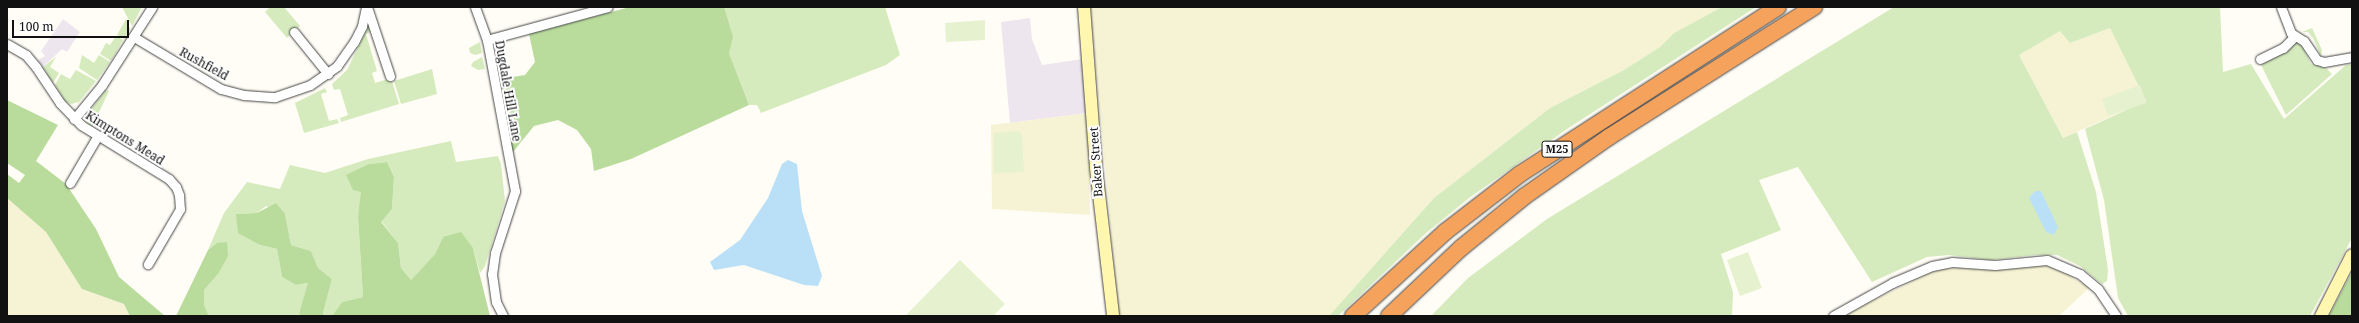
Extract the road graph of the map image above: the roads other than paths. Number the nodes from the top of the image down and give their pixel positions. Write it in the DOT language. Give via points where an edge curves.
graph roads {
  1 [pos="152,7"];
  2 [pos="366,7"];
  3 [pos="475,7"];
  4 [pos="608,7"];
  5 [pos="1084,7"];
  6 [pos="1778,7"];
  7 [pos="1814,7"];
  8 [pos="2281,7"];
  9 [pos="294,32"];
  10 [pos="2295,36"];
  11 [pos="134,37"];
  12 [pos="487,40"];
  13 [pos="7,44"];
  14 [pos="2352,57"];
  15 [pos="2260,59"];
  16 [pos="328,74"];
  17 [pos="390,76"];
  18 [pos="74,119"];
  19 [pos="98,137"];
  20 [pos="70,183"];
  21 [pos="2352,255"];
  22 [pos="148,264"];
  23 [pos="503,316"];
  24 [pos="1113,316"];
  25 [pos="1353,316"];
  26 [pos="1389,316"];
  27 [pos="1833,316"];
  28 [pos="2116,316"];
  29 [pos="2321,316"];
  1 -- 11 [label="street"];
  2 -- 16 [label="street, Rushfield" via="362,26 354,42"];
  2 -- 17 [label="street, Rushfield"];
  3 -- 12 [label="street, Dugdale Hill Lane"];
  4 -- 12 [label="street"];
  5 -- 24 [label="street, Baker Street" via="1096,168"];
  6 -- 25 [label="highway, M25" via="1520,174 1445,232"];
  7 -- 26 [label="highway, M25" via="1549,179 1461,248"];
  8 -- 10 [label="street" via="2287,27"];
  9 -- 16 [label="street"];
  10 -- 14 [label="street" via="2304,41 2317,60 2324,62"];
  10 -- 15 [label="street" via="2282,48"];
  11 -- 16 [label="street, Rushfield" via="221,89 244,95 275,96 291,93"];
  11 -- 18 [label="street" via="102,86"];
  12 -- 23 [label="street, Dugdale Hill Lane" via="515,191 495,253 492,274 496,302"];
  13 -- 18 [label="street, Kimptons Mead" via="26,55"];
  18 -- 19 [label="street, Kimptons Mead"];
  19 -- 20 [label="street"];
  19 -- 22 [label="street, Kimptons Mead" via="168,179 178,191 178,212"];
  21 -- 29 [label="street"];
  27 -- 28 [label="street" via="1892,283 1932,266 1952,262 1995,265 2046,260 2080,274 2098,289"];
}
